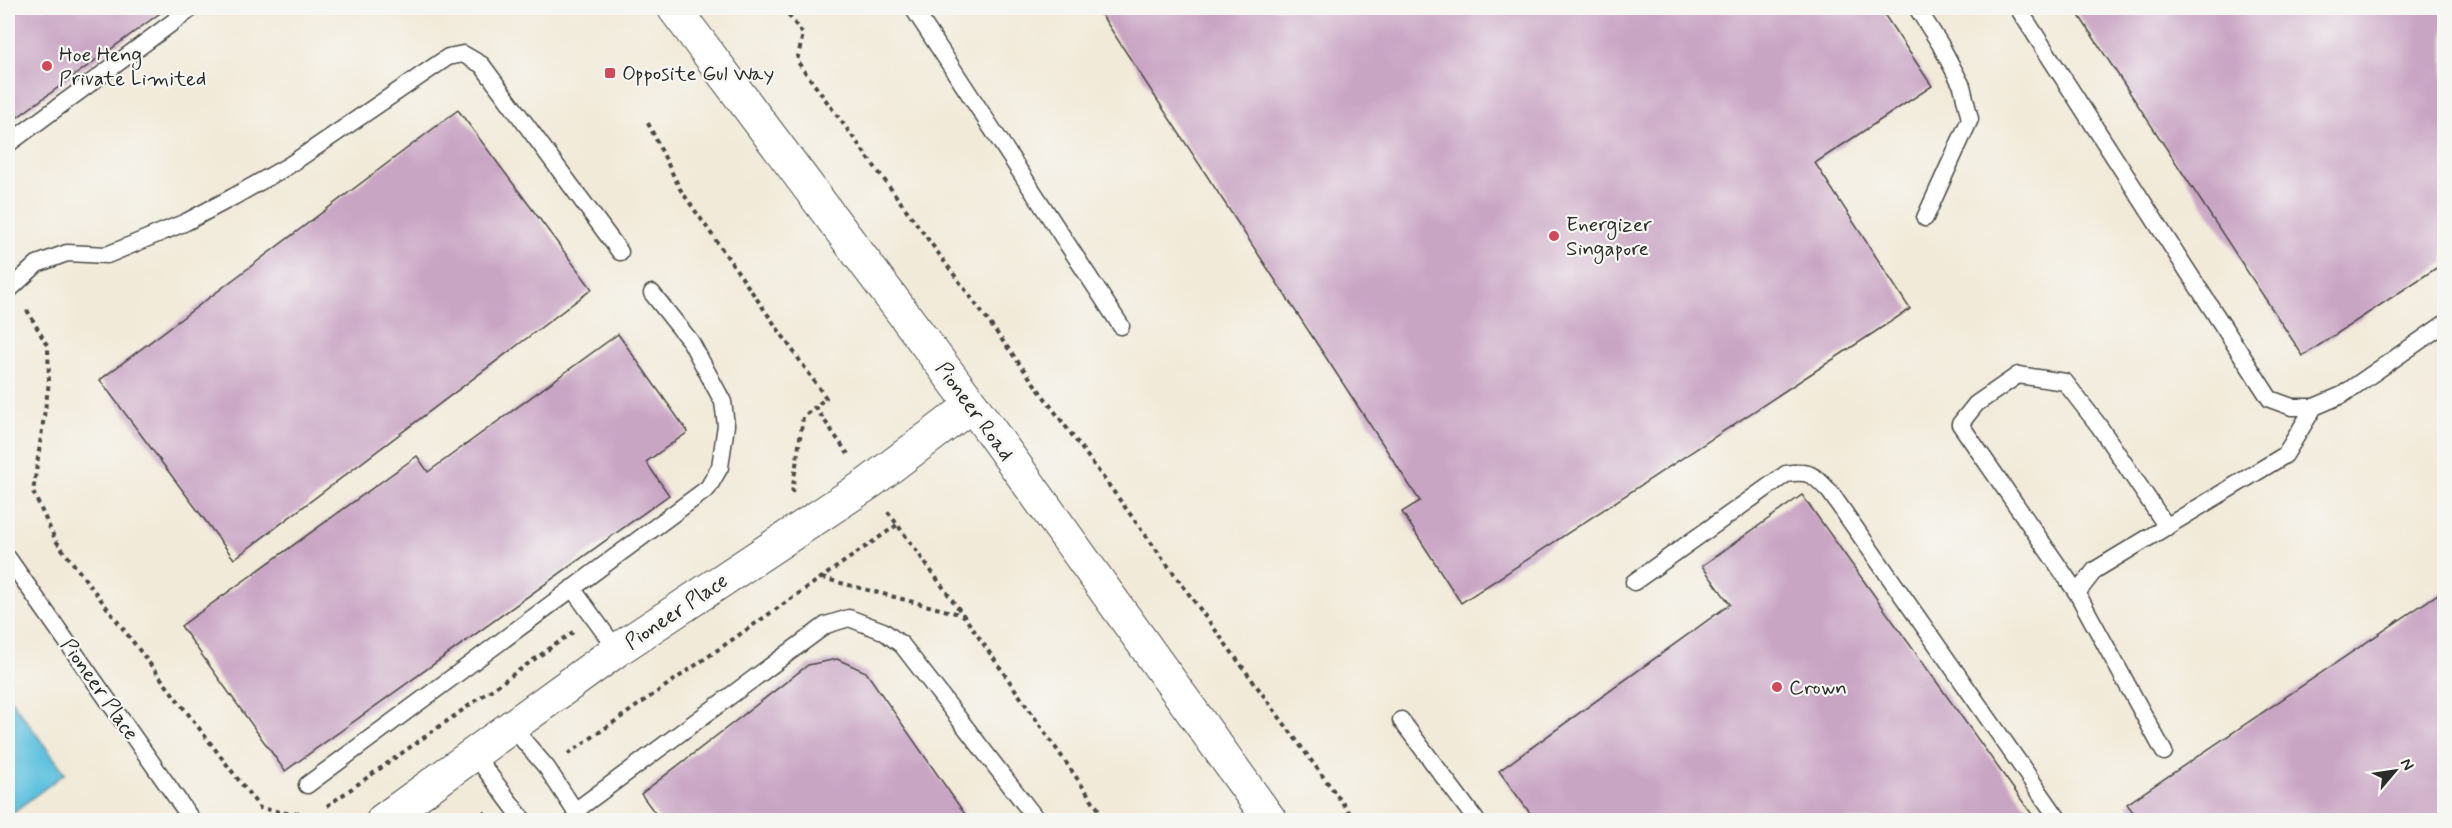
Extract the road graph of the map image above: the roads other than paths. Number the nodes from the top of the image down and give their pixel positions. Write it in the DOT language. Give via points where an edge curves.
graph roads {
  1 [pos="192,8"];
  2 [pos="674,8"];
  3 [pos="913,8"];
  4 [pos="1917,8"];
  5 [pos="2018,8"];
  6 [pos="8,144"];
  7 [pos="1925,218"];
  8 [pos="620,252"];
  9 [pos="9,289"];
  10 [pos="652,293"];
  11 [pos="2445,324"];
  12 [pos="1121,326"];
  13 [pos="972,405"];
  14 [pos="2314,407"];
  15 [pos="2167,527"];
  16 [pos="8,558"];
  17 [pos="1634,582"];
  18 [pos="572,588"];
  19 [pos="2077,593"];
  20 [pos="617,650"];
  21 [pos="1401,720"];
  22 [pos="512,727"];
  23 [pos="2163,752"];
  24 [pos="474,754"];
  25 [pos="307,785"];
  26 [pos="578,816"];
  27 [pos="192,820"];
  28 [pos="383,820"];
  29 [pos="523,820"];
  30 [pos="1037,820"];
  31 [pos="1270,820"];
  32 [pos="1476,820"];
  33 [pos="2059,820"];
  1 -- 6 [label="lane"];
  2 -- 13 [label="main road, Pioneer Road"];
  3 -- 12 [label="lane"];
  4 -- 7 [label="lane" via="1962,86 1970,119"];
  5 -- 14 [label="lane" via="2270,399 2292,407"];
  8 -- 9 [label="lane" via="482,65 463,54 448,57 288,166 186,222 107,255 67,253 37,264"];
  10 -- 18 [label="lane" via="691,342 723,402 726,425 720,467 708,488"];
  11 -- 14 [label="lane" via="2342,395"];
  13 -- 20 [label="main road, Pioneer Place" via="869,483"];
  13 -- 31 [label="main road, Pioneer Road"];
  14 -- 15 [label="lane" via="2285,455"];
  15 -- 19 [label="lane" via="2095,570"];
  15 -- 19 [label="lane" via="2065,382 2018,375 1976,404 1960,424"];
  16 -- 27 [label="lane, Pioneer Place"];
  17 -- 33 [label="lane" via="1786,474 1813,475 1830,492"];
  18 -- 20 [label="lane"];
  18 -- 25 [label="lane"];
  19 -- 23 [label="lane"];
  20 -- 22 [label="main road, Pioneer Place"];
  21 -- 32 [label="lane"];
  22 -- 24 [label="main road, Pioneer Place"];
  22 -- 26 [label="lane" via="547,768"];
  24 -- 28 [label="main road, Pioneer Place"];
  24 -- 29 [label="lane"];
  26 -- 30 [label="lane" via="826,625 849,618 883,631 902,645"];
}
